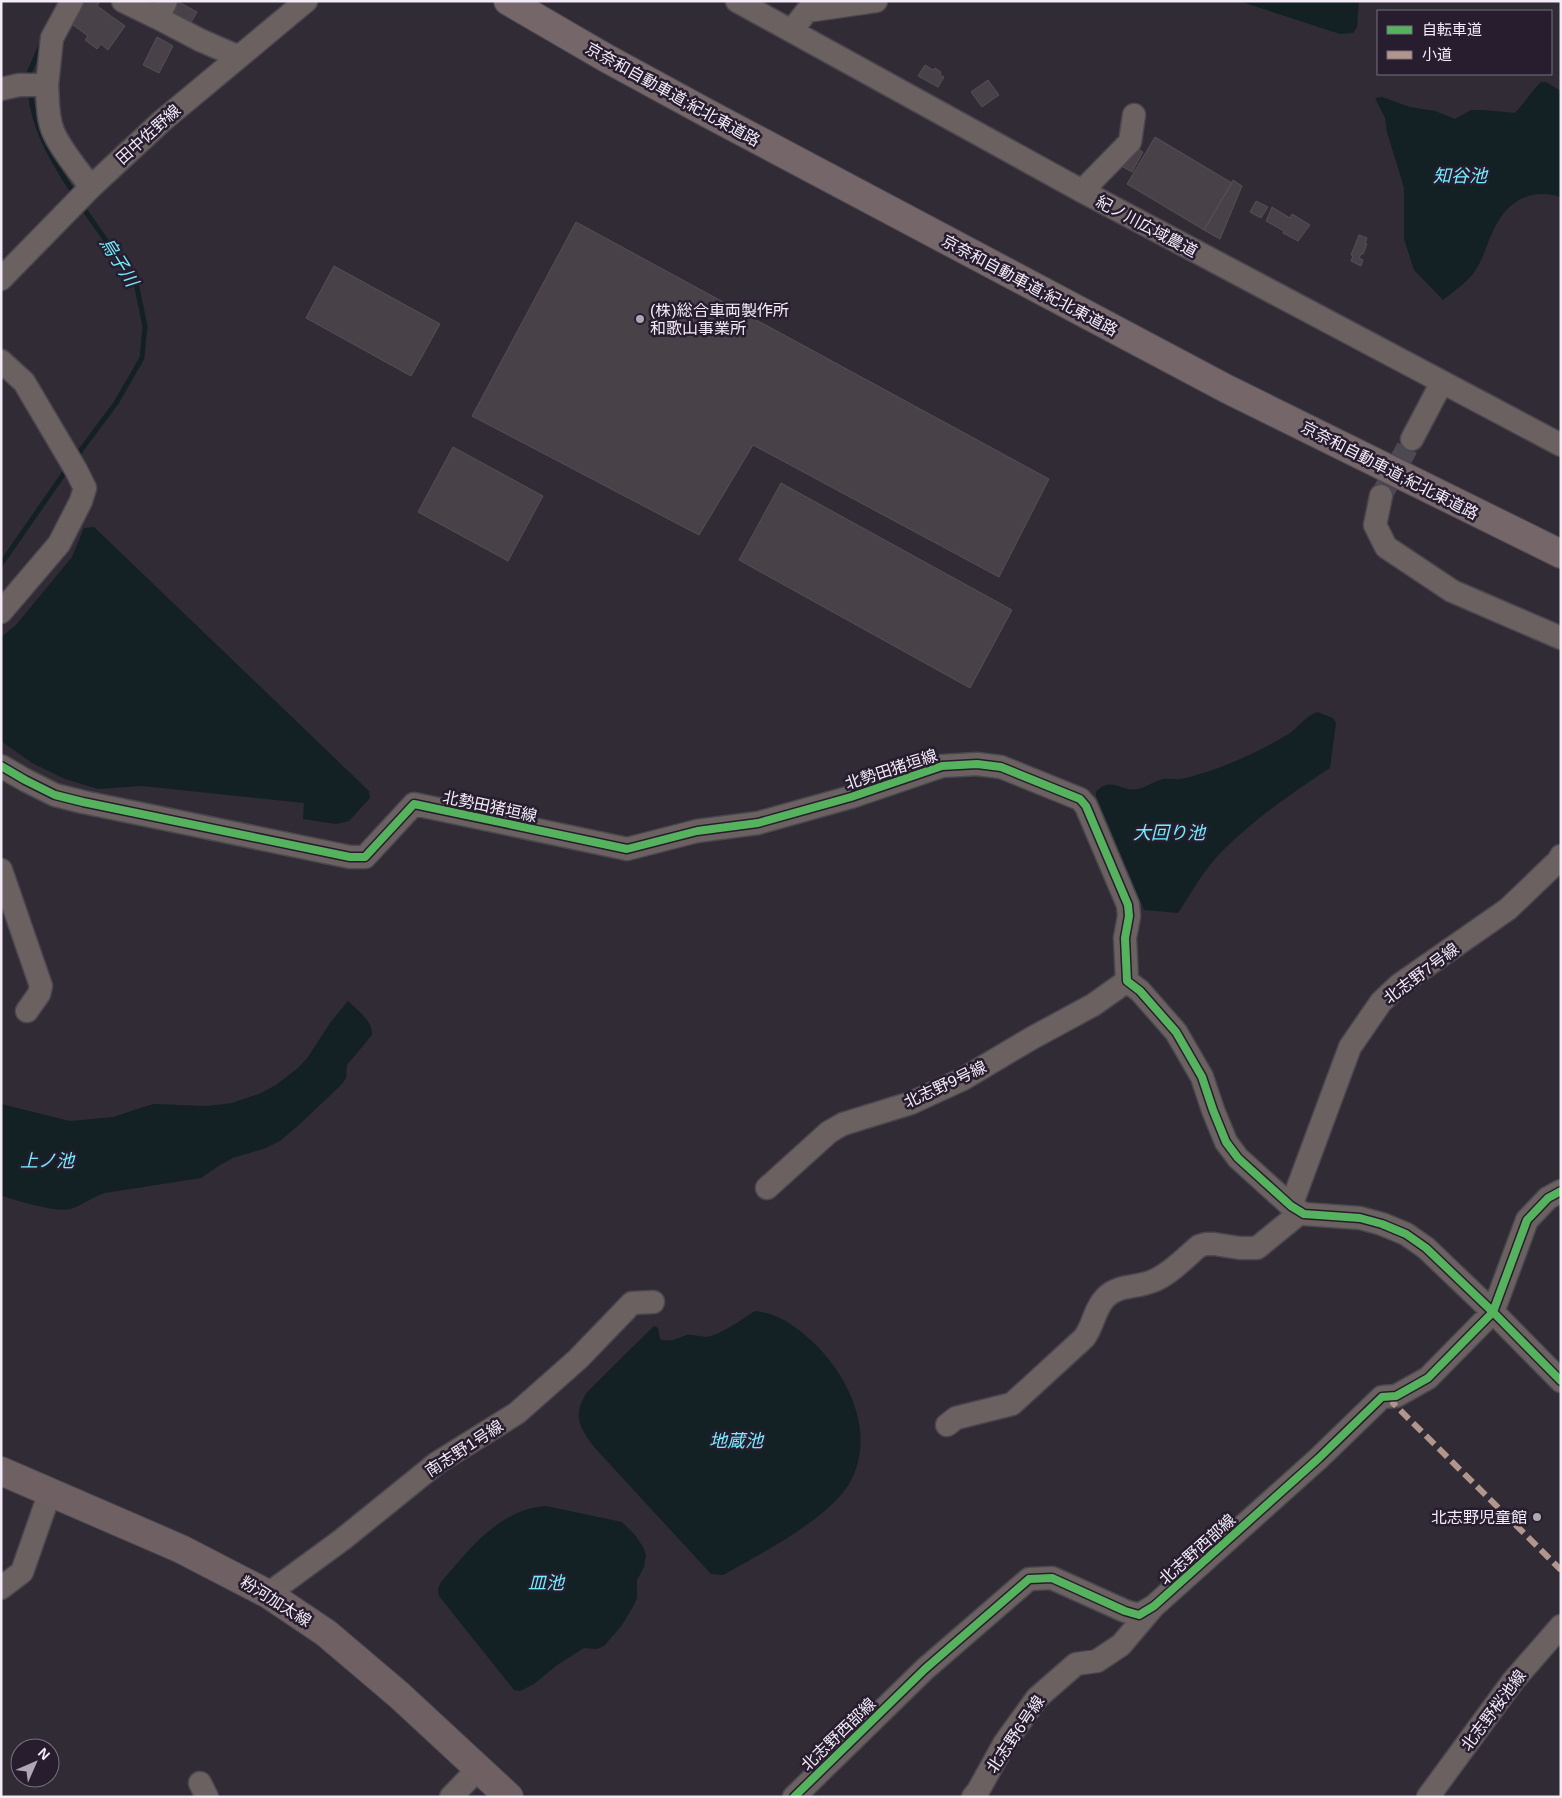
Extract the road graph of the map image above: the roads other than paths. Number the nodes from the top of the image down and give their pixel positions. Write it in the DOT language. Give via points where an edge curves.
graph roads {
  1 [pos="72,1"];
  2 [pos="123,1"];
  3 [pos="306,1"];
  4 [pos="508,1"];
  5 [pos="737,1"];
  6 [pos="876,1"];
  7 [pos="162,10"];
  8 [pos="792,30"];
  9 [pos="239,57"];
  10 [pos="27,86"];
  11 [pos="1134,115"];
  12 [pos="1082,191"];
  13 [pos="83,194"];
  14 [pos="1,279"];
  15 [pos="1,361"];
  16 [pos="1442,382"];
  17 [pos="1412,439"];
  18 [pos="1561,445"];
  19 [pos="1381,496"];
  20 [pos="1561,554"];
  21 [pos="1,612"];
  22 [pos="1561,638"];
  23 [pos="1,766"];
  24 [pos="1561,856"];
  25 [pos="1,870"];
  26 [pos="1126,981"];
  27 [pos="27,1011"];
  28 [pos="767,1188"];
  29 [pos="1561,1191"];
  30 [pos="1296,1209"];
  31 [pos="654,1302"];
  32 [pos="1493,1312"];
  33 [pos="1561,1381"];
  34 [pos="947,1424"];
  35 [pos="1,1471"];
  36 [pos="50,1492"];
  37 [pos="1,1588"];
  38 [pos="268,1594"];
  39 [pos="1154,1606"];
  40 [pos="1561,1626"];
  41 [pos="479,1768"];
  42 [pos="450,1797"];
  43 [pos="509,1797"];
  44 [pos="794,1797"];
  45 [pos="973,1797"];
  46 [pos="1428,1797"];
  1 -- 10 [label="street"];
  2 -- 7 [label="street" via="133,8"];
  3 -- 9 [label="street, 田中佐野線"];
  4 -- 20 [label="highway, 京奈和自動車道;紀北東道路" via="707,113 1218,384"];
  5 -- 8 [label="street, 紀ノ川広域農道"];
  6 -- 8 [label="street" via="807,11"];
  7 -- 9 [label="street" via="200,40"];
  8 -- 12 [label="street, 紀ノ川広域農道"];
  9 -- 13 [label="street, 田中佐野線" via="162,121"];
  10 -- 13 [label="street" via="80,174"];
  11 -- 12 [label="street" via="1130,142"];
  12 -- 16 [label="street, 紀ノ川広域農道"];
  13 -- 14 [label="street, 田中佐野線"];
  15 -- 21 [label="street" via="24,382 85,488 59,544"];
  16 -- 17 [label="street"];
  16 -- 18 [label="street, 紀ノ川広域農道"];
  19 -- 22 [label="street" via="1375,525 1386,547 1452,591"];
  23 -- 26 [label="street, 北勢田猪垣線" via="55,795 350,858 365,857 414,804 627,849 697,831 758,823 851,797 942,766 976,764 1001,767 1080,799 1086,806 1128,906"];
  24 -- 30 [label="street, 北志野7号線" via="1508,909 1381,1002 1350,1047"];
  25 -- 27 [label="street" via="41,986"];
  26 -- 28 [label="street, 北志野9号線" via="1093,1005 962,1080 911,1103 843,1124 829,1132"];
  26 -- 30 [label="street" via="1140,991 1176,1032 1202,1077 1226,1142 1238,1158"];
  29 -- 32 [label="street, 北志野西部線" via="1548,1198 1527,1220"];
  30 -- 32 [label="street" via="1318,1215 1360,1218 1406,1234 1426,1248"];
  30 -- 34 [label="street" via="1257,1248 1199,1246 1160,1277 1114,1291 1100,1304 1084,1338 1012,1404 956,1418"];
  31 -- 38 [label="street, 南志野1号線" via="632,1303 578,1359 517,1413 437,1463"];
  32 -- 33 [label="street"];
  32 -- 39 [label="street, 北志野西部線" via="1428,1378 1396,1396 1382,1397"];
  35 -- 36 [label="main road, 粉河加太線"];
  36 -- 37 [label="street" via="22,1572"];
  36 -- 38 [label="main road, 粉河加太線" via="181,1549"];
  38 -- 41 [label="main road, 粉河加太線" via="326,1633"];
  39 -- 44 [label="street, 北志野西部線" via="1139,1615 1052,1578 1029,1579 925,1669"];
  39 -- 45 [label="street, 北志野6号線" via="1121,1645 1097,1661 1076,1664 1037,1698 1004,1744"];
  40 -- 46 [label="street, 北志野桜池線" via="1513,1681"];
  41 -- 42 [label="street"];
  41 -- 43 [label="main road, 粉河加太線"];
}
